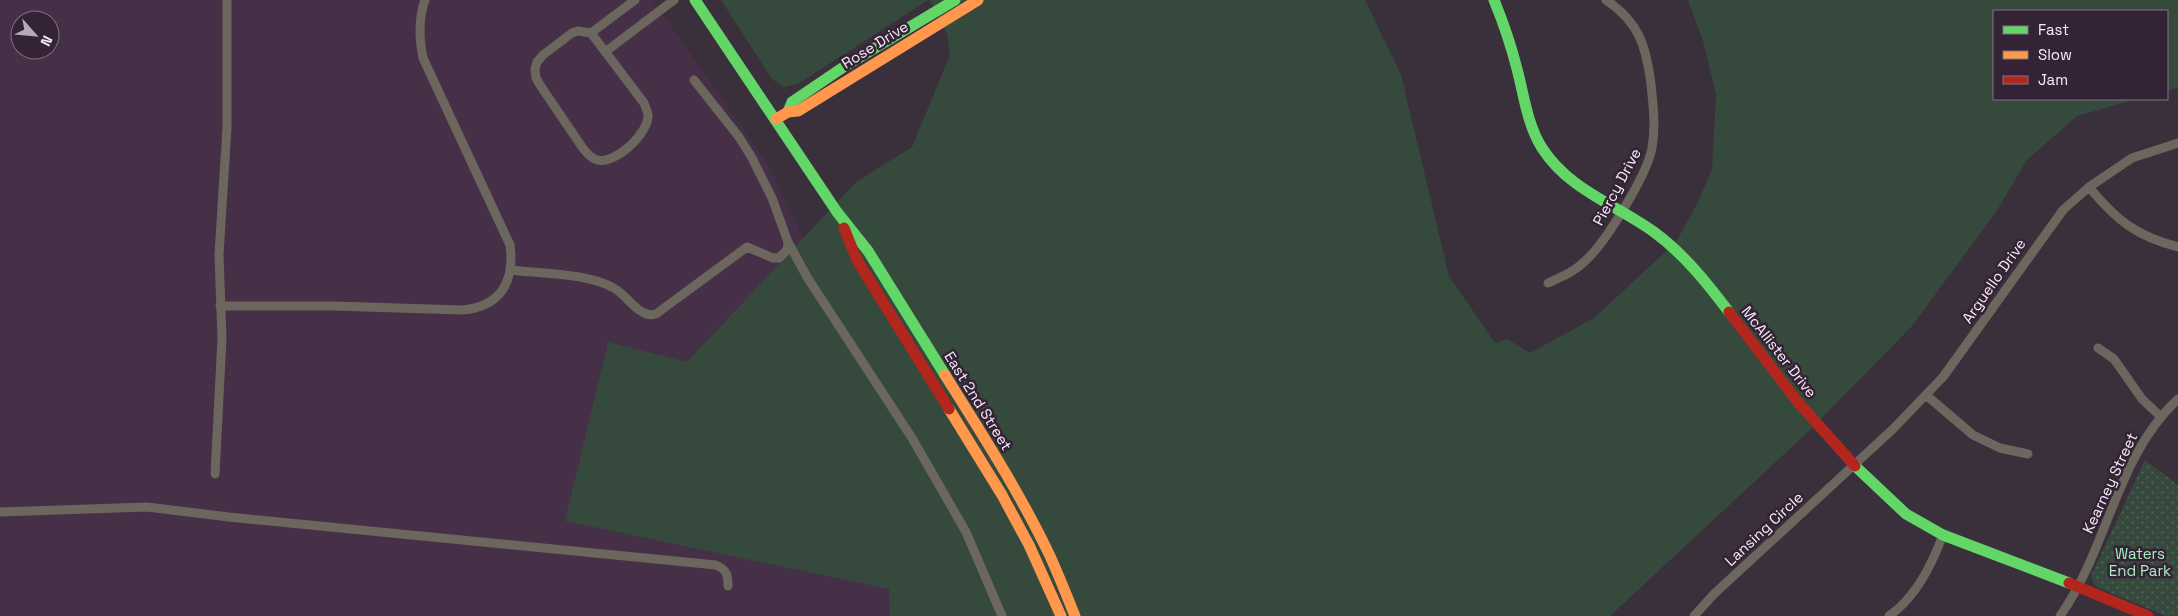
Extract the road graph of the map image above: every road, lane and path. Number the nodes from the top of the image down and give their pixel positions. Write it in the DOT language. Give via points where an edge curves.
graph roads {
  1 [pos="227,0"];
  2 [pos="425,0"];
  3 [pos="635,0"];
  4 [pos="674,0"];
  5 [pos="695,0"];
  6 [pos="955,0"];
  7 [pos="978,0"];
  8 [pos="1606,0"];
  9 [pos="1497,1"];
  10 [pos="590,33"];
  11 [pos="605,52"];
  12 [pos="694,80"];
  13 [pos="788,112"];
  14 [pos="776,119"];
  15 [pos="2178,143"];
  16 [pos="2090,187"];
  17 [pos="837,212"];
  18 [pos="1621,212"];
  19 [pos="788,242"];
  20 [pos="2178,247"];
  21 [pos="511,270"];
  22 [pos="1548,283"];
  23 [pos="220,306"];
  24 [pos="2098,348"];
  25 [pos="1926,395"];
  26 [pos="2178,399"];
  27 [pos="2160,416"];
  28 [pos="2028,454"];
  29 [pos="1854,464"];
  30 [pos="215,474"];
  31 [pos="0,512"];
  32 [pos="1943,535"];
  33 [pos="728,586"];
  34 [pos="2077,586"];
  35 [pos="1002,616"];
  36 [pos="1060,616"];
  37 [pos="1075,616"];
  38 [pos="1694,616"];
  39 [pos="1889,616"];
  40 [pos="2060,616"];
  41 [pos="2148,616"];
  1 -- 23 [label="street" via="227,128 218,255"];
  2 -- 21 [label="street" via="419,24 423,58 504,228 510,245"];
  3 -- 10 [label="street"];
  4 -- 11 [label="street"];
  5 -- 14 [label="main road, East 2nd Street"];
  6 -- 13 [label="main road, Rose Drive" via="845,66 792,102"];
  7 -- 13 [label="main road, Rose Drive" via="798,111"];
  8 -- 18 [label="street, Piercy Drive" via="1630,20 1641,37 1648,58 1655,125 1645,170"];
  9 -- 18 [label="main road, McAllister Drive" via="1530,123 1543,151 1562,175 1576,186"];
  10 -- 11 [label="street"];
  10 -- 11 [label="street" via="572,33 542,55 535,69 540,85 582,147 598,160 608,160 633,144 646,124 648,114"];
  12 -- 19 [label="street" via="752,158 772,198"];
  13 -- 14 [label="main road, Rose Drive"];
  14 -- 17 [label="main road, East 2nd Street"];
  15 -- 16 [label="street, Arguello Drive" via="2132,158"];
  16 -- 20 [label="street" via="2121,222 2143,236"];
  16 -- 25 [label="street, Arguello Drive" via="2063,210 1943,377"];
  17 -- 36 [label="main road, East 2nd Street" via="857,260 1018,523"];
  17 -- 37 [label="main road, East 2nd Street" via="868,251 995,455 1051,558"];
  18 -- 22 [label="street, Piercy Drive" via="1604,240 1584,262"];
  18 -- 29 [label="main road, McAllister Drive" via="1665,241 1703,278 1797,401"];
  19 -- 21 [label="street" via="787,250 779,258 747,247 651,315 603,282"];
  19 -- 35 [label="street" via="832,319 912,438 966,532"];
  21 -- 23 [label="street" via="505,286 494,299 473,309"];
  23 -- 30 [label="street" via="222,338"];
  24 -- 27 [label="street" via="2114,359 2142,399"];
  25 -- 28 [label="street" via="1972,435 2000,448"];
  25 -- 29 [label="street, Arguello Drive"];
  26 -- 27 [label="street, Kearney Street"];
  27 -- 34 [label="street, Kearney Street" via="2134,458"];
  29 -- 32 [label="main road, McAllister Drive" via="1906,514"];
  29 -- 38 [label="street, Lansing Circle"];
  31 -- 33 [label="street" via="147,507 646,556 716,565 724,568"];
  32 -- 34 [label="main road, McAllister Drive"];
  32 -- 39 [label="street" via="1918,587 1904,606"];
  34 -- 40 [label="street"];
  34 -- 41 [label="main road, McAllister Drive"];
}
